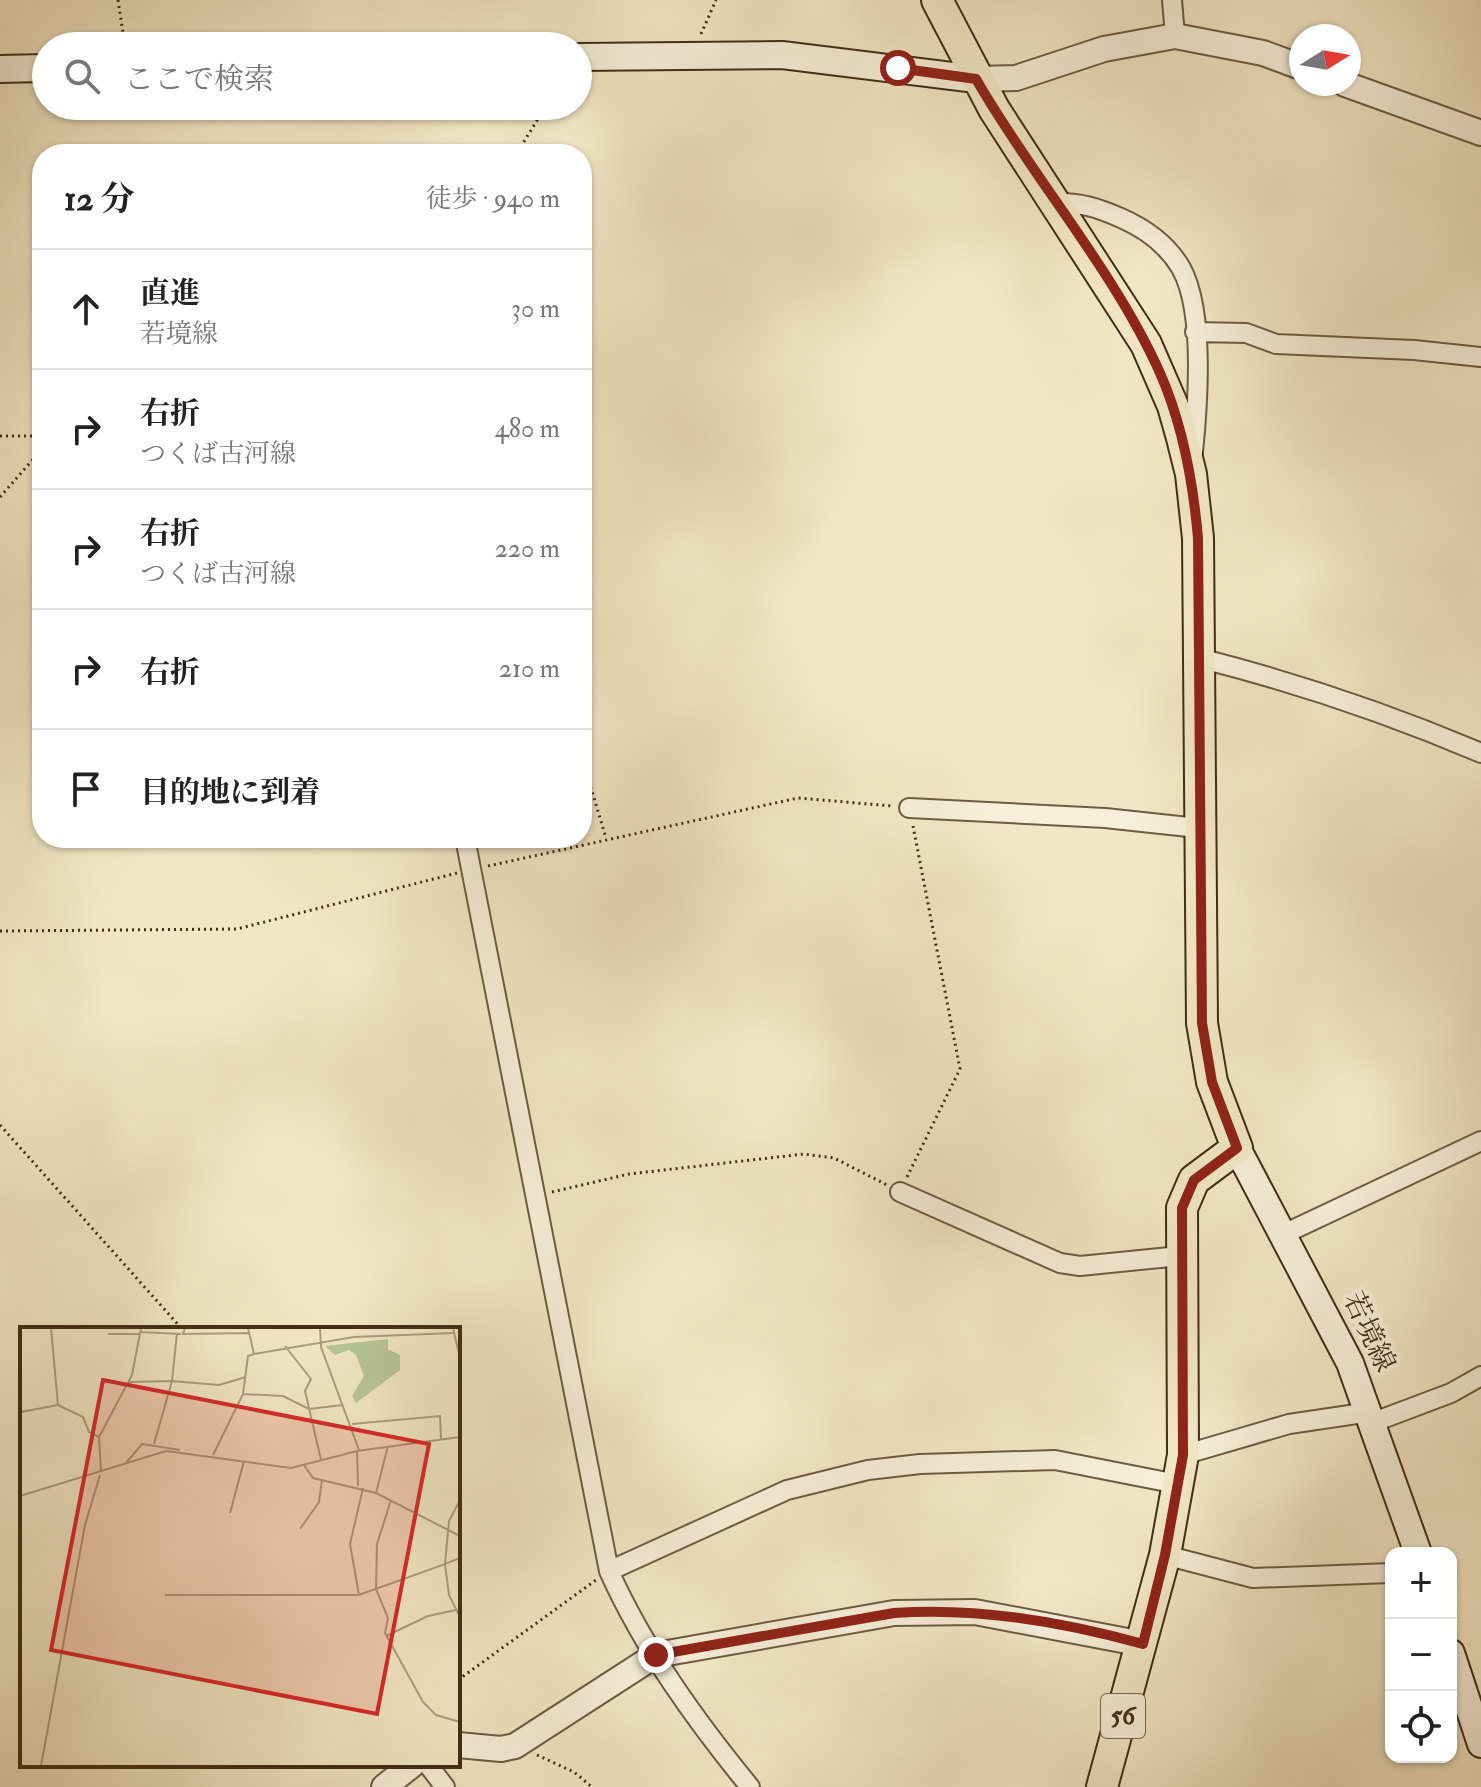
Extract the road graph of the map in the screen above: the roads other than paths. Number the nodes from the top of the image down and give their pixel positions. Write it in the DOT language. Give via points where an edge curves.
graph roads {
  1 [pos="937,0"];
  2 [pos="1172,0"];
  3 [pos="1175,36"];
  4 [pos="592,57"];
  5 [pos="1289,63"];
  6 [pos="32,68"];
  7 [pos="0,69"];
  8 [pos="976,79"];
  9 [pos="1361,90"];
  10 [pos="1481,133"];
  11 [pos="1056,203"];
  12 [pos="1195,332"];
  13 [pos="1481,357"];
  14 [pos="1191,474"];
  15 [pos="1199,658"];
  16 [pos="1481,753"];
  17 [pos="909,808"];
  18 [pos="1198,828"];
  19 [pos="467,848"];
  20 [pos="1481,1141"];
  21 [pos="1237,1148"];
  22 [pos="900,1192"];
  23 [pos="1284,1234"];
  24 [pos="1180,1256"];
  25 [pos="1481,1376"];
  26 [pos="1372,1417"];
  27 [pos="1180,1470"];
  28 [pos="1416,1547"];
  29 [pos="1165,1555"];
  30 [pos="609,1571"];
  31 [pos="1385,1573"];
  32 [pos="1143,1644"];
  33 [pos="656,1655"];
  34 [pos="1457,1671"];
  35 [pos="1481,1744"];
  36 [pos="460,1745"];
  37 [pos="409,1767"];
  38 [pos="430,1767"];
  39 [pos="384,1787"];
  40 [pos="445,1787"];
  41 [pos="750,1787"];
  42 [pos="1102,1787"];
  1 -- 8 [label="main road"];
  2 -- 3 [label="street"];
  3 -- 5 [label="street"];
  3 -- 8 [label="street" via="1104,49 1016,78"];
  4 -- 8 [label="main road" via="782,55"];
  6 -- 7 [label="main road"];
  8 -- 11 [label="main road"];
  9 -- 10 [label="street"];
  11 -- 12 [label="street" via="1079,202 1107,212 1142,227 1162,244 1183,271"];
  11 -- 14 [label="main road" via="1146,344 1173,406"];
  12 -- 13 [label="street" via="1246,333 1276,344"];
  12 -- 14 [label="street" via="1197,415"];
  14 -- 15 [label="main road" via="1198,538"];
  15 -- 16 [label="street" via="1296,682"];
  15 -- 18 [label="main road"];
  17 -- 18 [label="street"];
  18 -- 21 [label="main road" via="1204,1038 1212,1082"];
  19 -- 30 [label="street"];
  20 -- 23 [label="street"];
  21 -- 23 [label="main road, 若境線"];
  21 -- 24 [label="main road, 56" via="1194,1180 1185,1195"];
  22 -- 24 [label="street" via="1060,1263 1080,1266"];
  23 -- 26 [label="main road, 若境線"];
  24 -- 27 [label="main road, 56"];
  25 -- 26 [label="street" via="1451,1393"];
  26 -- 27 [label="street" via="1289,1424"];
  26 -- 28 [label="main road, 若境線"];
  27 -- 29 [label="main road, 56"];
  27 -- 30 [label="street" via="1055,1460 868,1470 776,1495"];
  29 -- 31 [label="street" via="1253,1578"];
  29 -- 32 [label="main road, 56"];
  30 -- 33 [label="street"];
  32 -- 33 [label="street" via="975,1612 925,1611"];
  32 -- 42 [label="main road, 56"];
  33 -- 36 [label="street" via="515,1746"];
  33 -- 41 [label="street"];
  34 -- 35 [label="main road"];
  37 -- 39 [label="street"];
  38 -- 40 [label="street"];
}
